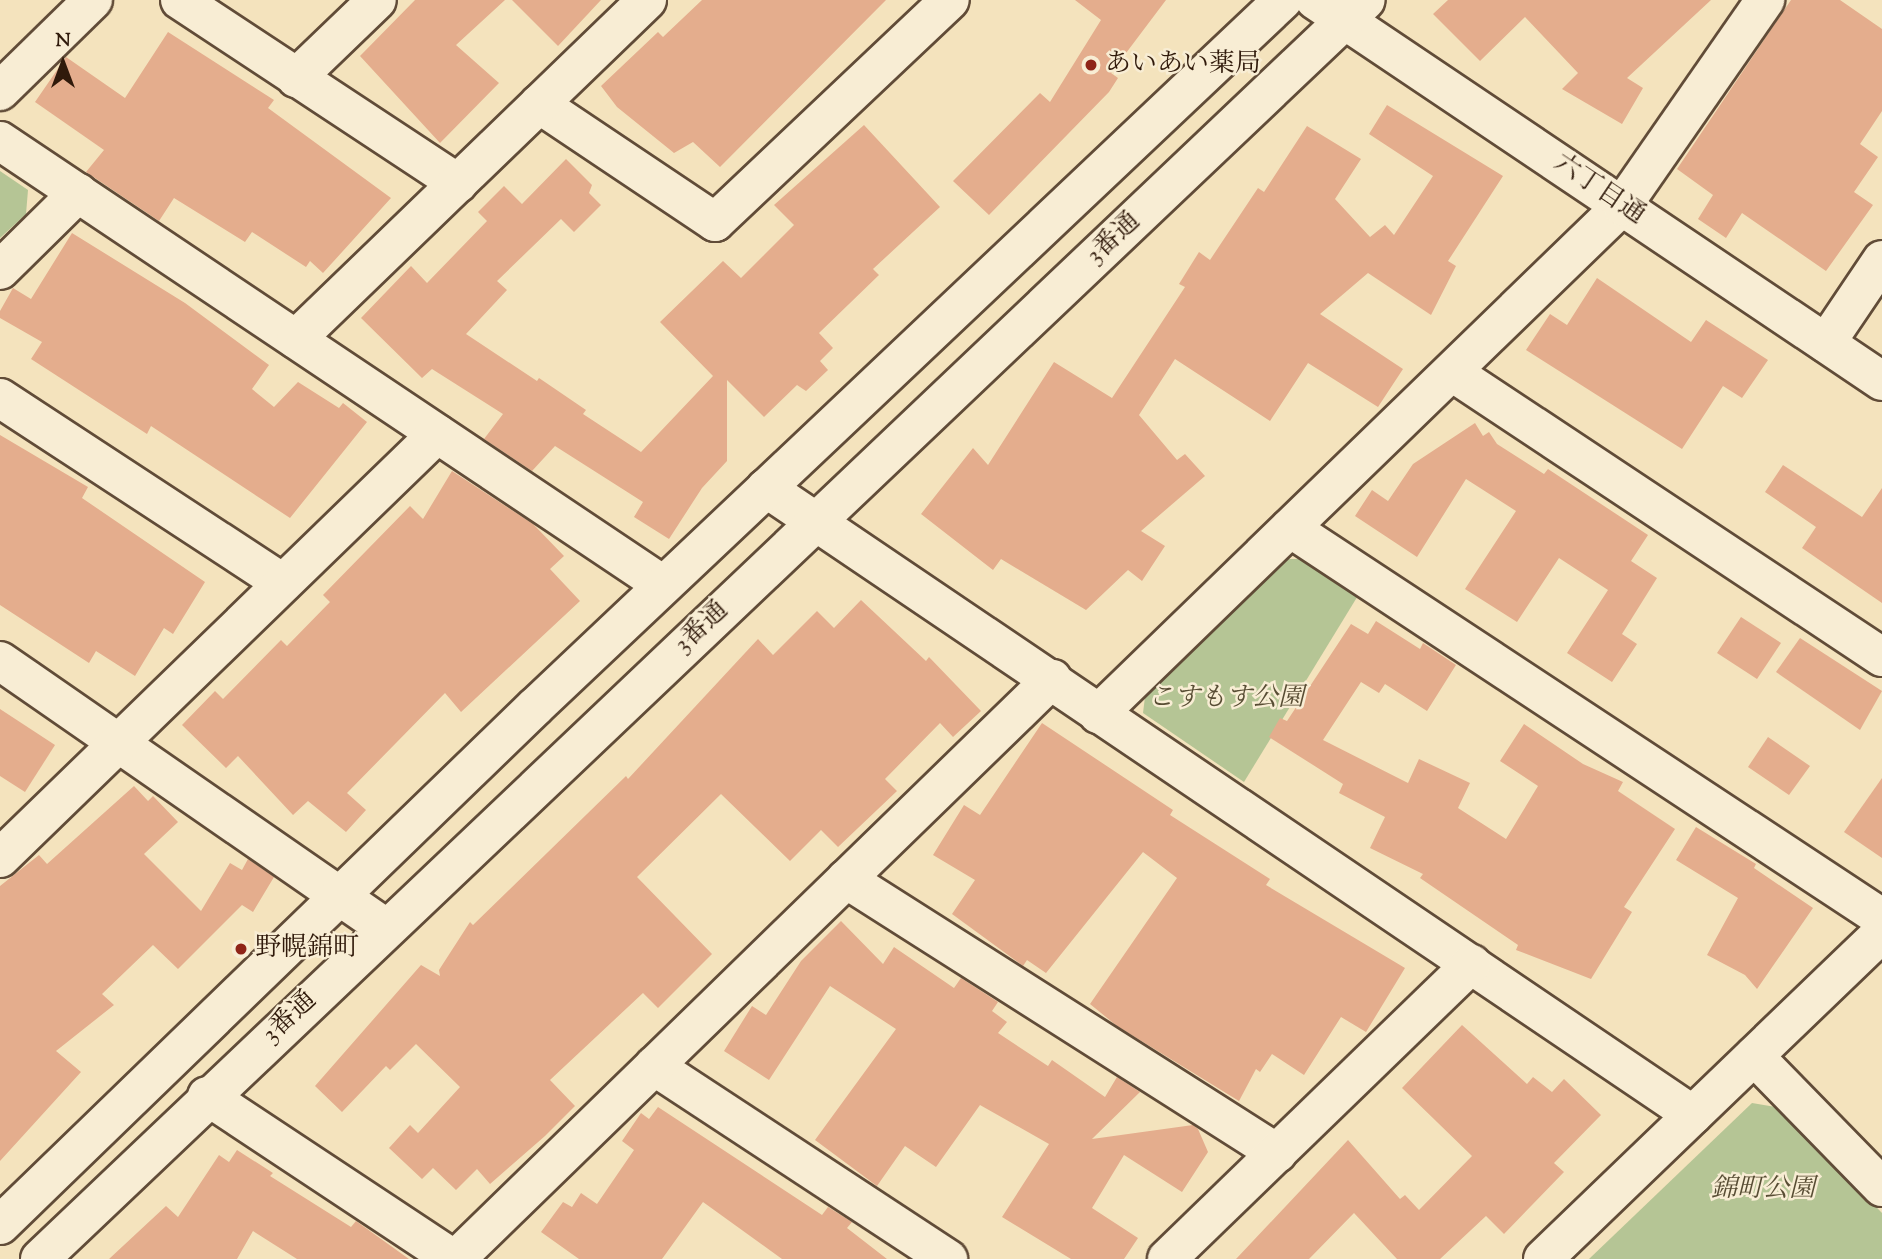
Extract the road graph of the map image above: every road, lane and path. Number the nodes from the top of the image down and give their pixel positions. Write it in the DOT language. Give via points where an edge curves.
graph roads {
  1 [pos="93,0"];
  2 [pos="180,0"];
  3 [pos="377,0"];
  4 [pos="647,0"];
  5 [pos="950,0"];
  6 [pos="1283,0"];
  7 [pos="1765,0"];
  8 [pos="1342,7"];
  9 [pos="296,78"];
  10 [pos="0,91"];
  11 [pos="539,104"];
  12 [pos="0,141"];
  13 [pos="458,183"];
  14 [pos="78,193"];
  15 [pos="1622,206"];
  16 [pos="1882,260"];
  17 [pos="0,270"];
  18 [pos="296,339"];
  19 [pos="1826,343"];
  20 [pos="1452,372"];
  21 [pos="1882,381"];
  22 [pos="0,398"];
  23 [pos="437,434"];
  24 [pos="766,488"];
  25 [pos="817,519"];
  26 [pos="1290,528"];
  27 [pos="283,583"];
  28 [pos="663,585"];
  29 [pos="1882,657"];
  30 [pos="0,662"];
  31 [pos="1052,679"];
  32 [pos="1098,714"];
  33 [pos="119,742"];
  34 [pos="0,858"];
  35 [pos="846,879"];
  36 [pos="342,893"];
  37 [pos="1882,918"];
  38 [pos="386,928"];
  39 [pos="1882,933"];
  40 [pos="1471,964"];
  41 [pos="1754,1056"];
  42 [pos="654,1066"];
  43 [pos="207,1096"];
  44 [pos="1693,1115"];
  45 [pos="1276,1153"];
  46 [pos="1882,1186"];
  47 [pos="0,1225"];
  48 [pos="40,1259"];
  49 [pos="454,1259"];
  50 [pos="948,1259"];
  51 [pos="1167,1259"];
  52 [pos="1543,1259"];
  1 -- 10 [label="street"];
  2 -- 9 [label="street"];
  3 -- 9 [label="street"];
  4 -- 11 [label="street"];
  5 -- 11 [label="street" via="715,222"];
  6 -- 24 [label="street, 3番通"];
  7 -- 15 [label="street"];
  8 -- 15 [label="street, 六丁目通"];
  8 -- 25 [label="street, 3番通"];
  9 -- 13 [label="street"];
  11 -- 13 [label="street"];
  12 -- 14 [label="street"];
  13 -- 18 [label="street"];
  14 -- 17 [label="street"];
  14 -- 18 [label="street"];
  15 -- 19 [label="street, 六丁目通"];
  15 -- 20 [label="street"];
  16 -- 19 [label="street"];
  18 -- 23 [label="street"];
  19 -- 21 [label="street, 六丁目通"];
  20 -- 26 [label="street"];
  20 -- 29 [label="street"];
  22 -- 27 [label="street"];
  23 -- 27 [label="street"];
  23 -- 28 [label="street"];
  24 -- 25 [label="street"];
  24 -- 28 [label="street, 3番通"];
  25 -- 31 [label="street"];
  25 -- 38 [label="street, 3番通"];
  26 -- 32 [label="street"];
  26 -- 37 [label="street"];
  27 -- 33 [label="street"];
  28 -- 36 [label="street, 3番通"];
  30 -- 33 [label="street"];
  31 -- 32 [label="street"];
  31 -- 35 [label="street"];
  32 -- 40 [label="street"];
  33 -- 34 [label="street"];
  33 -- 36 [label="street"];
  35 -- 42 [label="street"];
  35 -- 45 [label="street"];
  36 -- 38 [label="street"];
  36 -- 47 [label="street, 3番通"];
  38 -- 43 [label="street, 3番通"];
  39 -- 41 [label="street"];
  40 -- 44 [label="street"];
  40 -- 45 [label="street"];
  41 -- 44 [label="street"];
  41 -- 46 [label="street"];
  42 -- 49 [label="street"];
  42 -- 50 [label="street"];
  43 -- 48 [label="street, 3番通"];
  43 -- 49 [label="street"];
  44 -- 52 [label="street"];
  45 -- 51 [label="street"];
}
